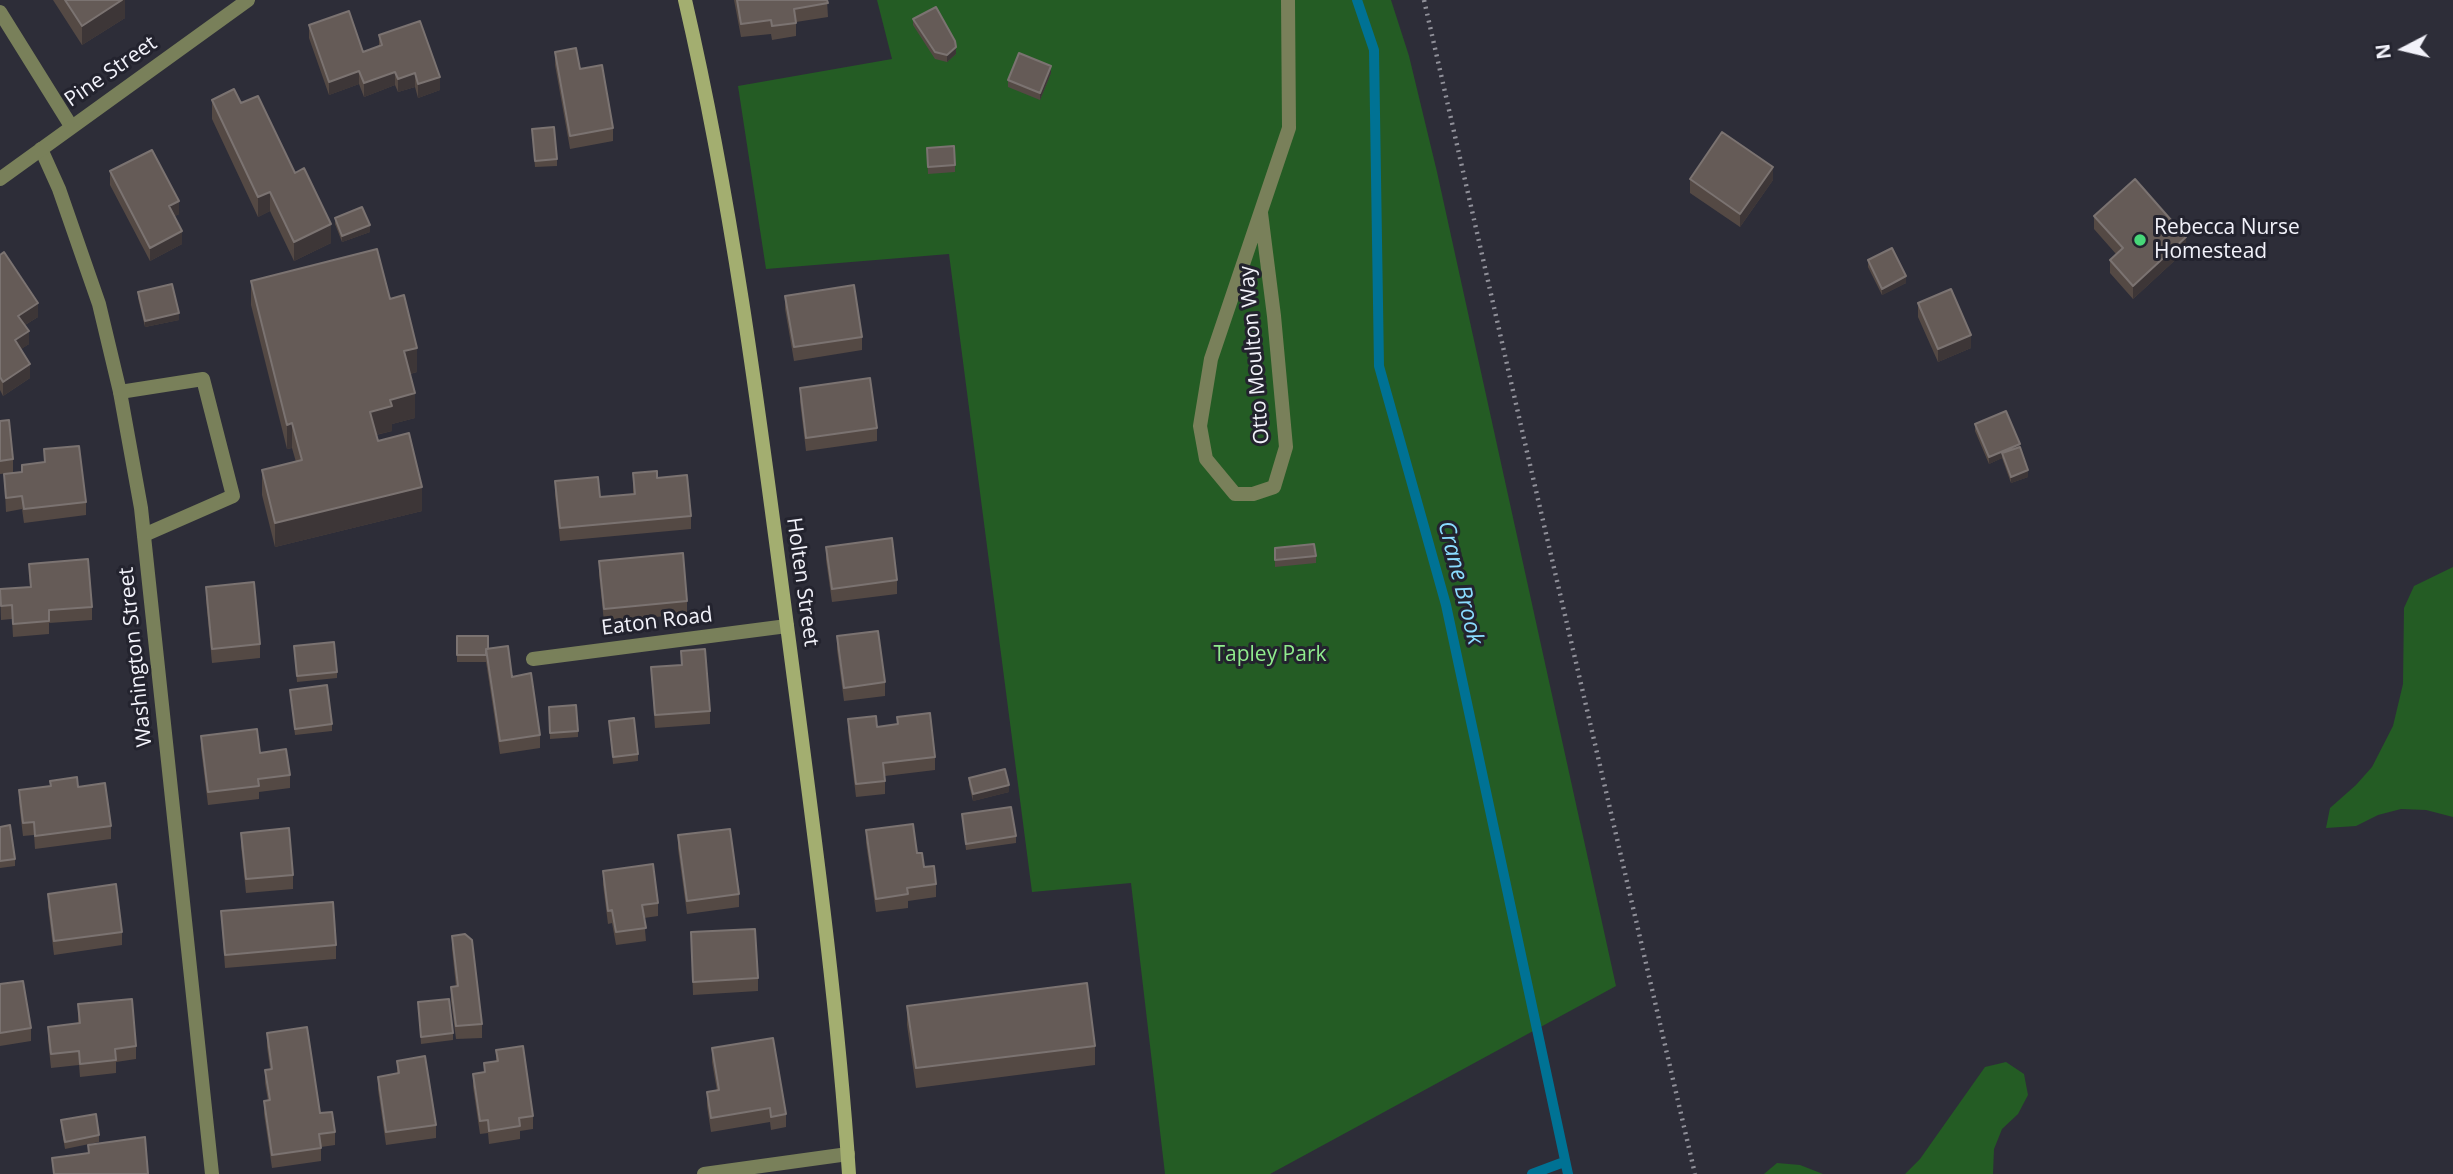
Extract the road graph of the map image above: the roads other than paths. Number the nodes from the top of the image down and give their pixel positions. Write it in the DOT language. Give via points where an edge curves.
graph roads {
  1 [pos="248,0"];
  2 [pos="685,0"];
  3 [pos="1287,0"];
  4 [pos="0,12"];
  5 [pos="71,126"];
  6 [pos="41,149"];
  7 [pos="0,180"];
  8 [pos="1261,213"];
  9 [pos="120,392"];
  10 [pos="144,535"];
  11 [pos="787,626"];
  12 [pos="533,659"];
  13 [pos="848,1154"];
  14 [pos="212,1174"];
  15 [pos="704,1174"];
  16 [pos="849,1174"];
  1 -- 5 [label="street, Pine Street"];
  2 -- 11 [label="main road, Holten Street" via="737,270"];
  3 -- 8 [label="street, Otto Moulton Way" via="1289,128"];
  4 -- 5 [label="street"];
  5 -- 6 [label="street, Pine Street"];
  6 -- 7 [label="street, Pine Street"];
  6 -- 9 [label="street, Washington Street" via="92,281"];
  8 -- 8 [label="street, Otto Moulton Way" via="1211,359 1200,426 1206,459 1235,494 1274,487 1286,447"];
  9 -- 10 [label="street, Washington Street"];
  9 -- 10 [label="street" via="203,379 233,496"];
  10 -- 14 [label="street, Washington Street"];
  11 -- 12 [label="street, Eaton Road"];
  11 -- 13 [label="main road, Holten Street"];
  13 -- 15 [label="street"];
  13 -- 16 [label="main road, Holten Street"];
}
